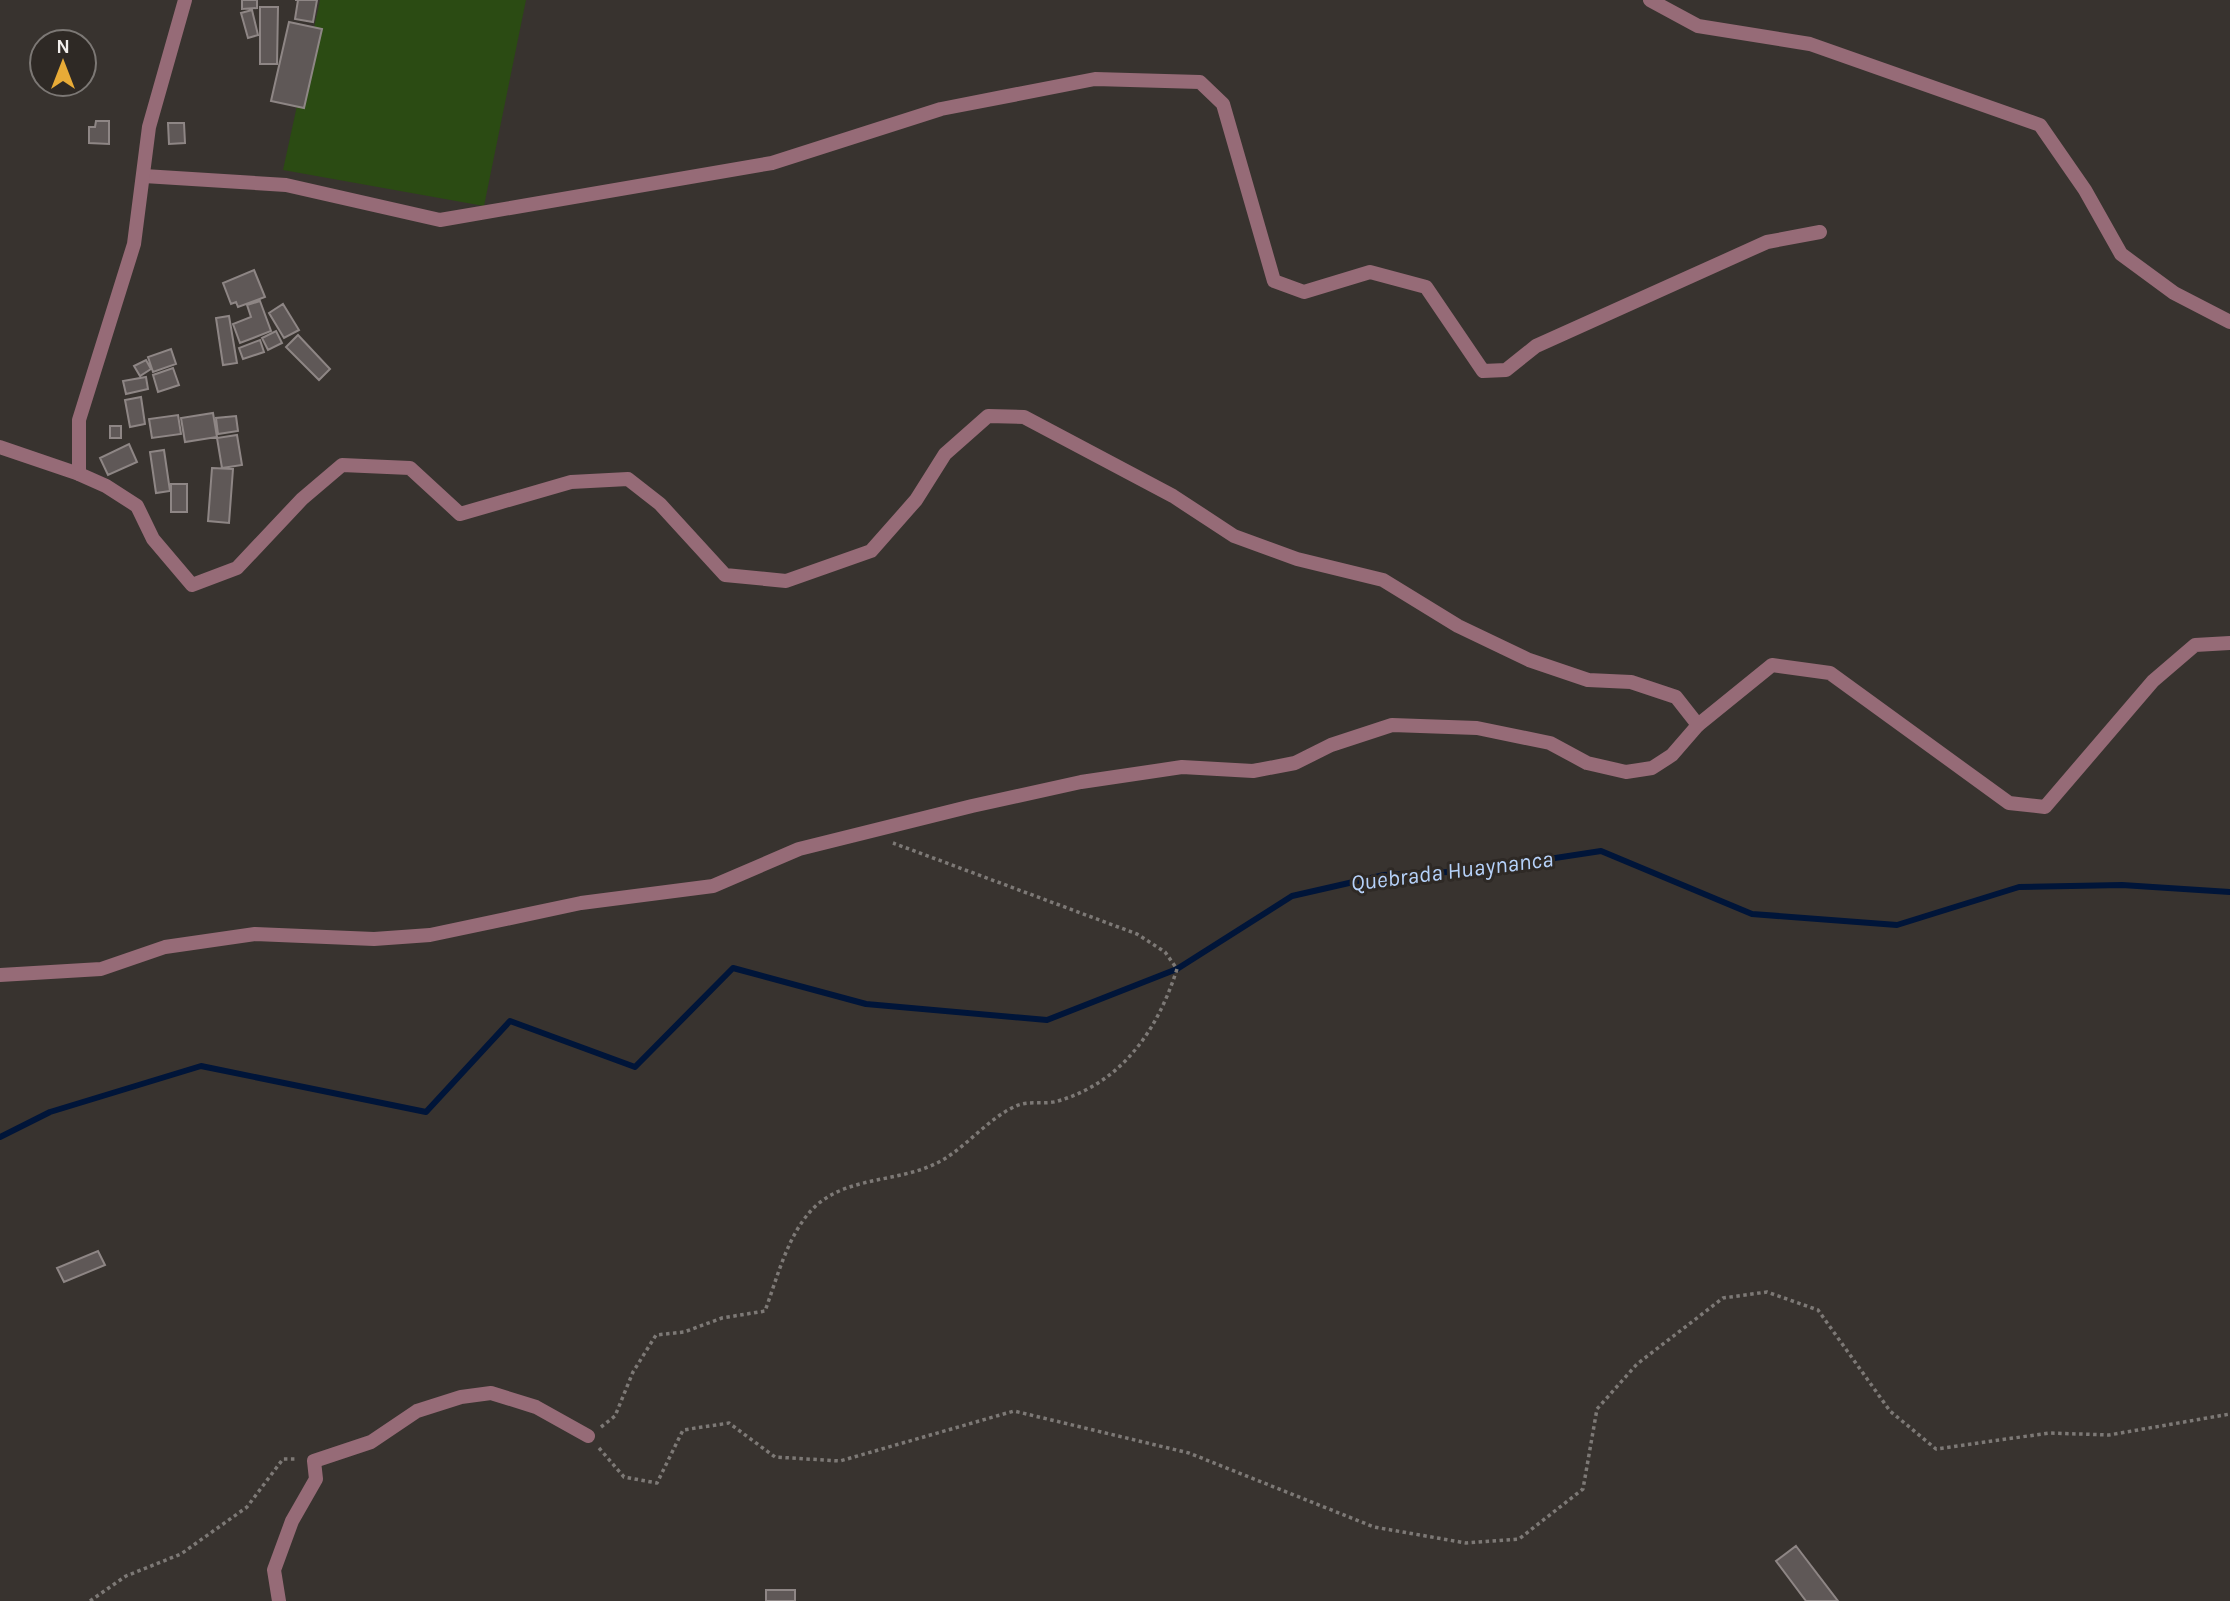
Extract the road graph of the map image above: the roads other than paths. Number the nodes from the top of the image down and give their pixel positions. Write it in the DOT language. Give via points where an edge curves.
graph roads {
  1 [pos="185,0"];
  2 [pos="1650,0"];
  3 [pos="144,176"];
  4 [pos="1820,232"];
  5 [pos="2230,322"];
  6 [pos="0,447"];
  7 [pos="79,474"];
  8 [pos="2230,643"];
  9 [pos="1698,725"];
  10 [pos="0,975"];
  11 [pos="588,1436"];
  12 [pos="279,1601"];
  1 -- 3 [label="street" via="149,127"];
  2 -- 5 [label="street" via="1698,26 1810,44 2040,125 2085,190 2121,254 2174,293"];
  3 -- 4 [label="street" via="286,185 440,220 772,163 941,109 1095,79 1200,82 1223,104 1274,281 1304,292 1370,272 1426,287 1483,371 1507,370 1536,346 1767,242"];
  3 -- 7 [label="street" via="134,244 79,420"];
  6 -- 7 [label="street"];
  7 -- 9 [label="street" via="137,506 153,539 192,585 237,568 302,499 342,465 410,468 460,514 571,482 628,479 660,504 725,575 786,581 871,551 916,500 945,454 988,416 1024,416 1173,496 1234,536 1297,559 1383,580 1458,626 1529,660 1588,680 1631,682 1676,697"];
  8 -- 9 [label="street" via="2195,645 2153,681 2045,807 2009,803 1830,673 1772,665"];
  9 -- 10 [label="street" via="1672,755 1652,768 1626,772 1587,763 1550,743 1478,728 1392,725 1295,762 1253,771 1182,767 1081,782 865,833 799,849 713,886 581,903 430,935 374,939 255,934 165,947 101,969"];
  11 -- 12 [label="street" via="536,1407 491,1393 417,1411 371,1443 314,1461 316,1479 292,1521 274,1570"];
}
